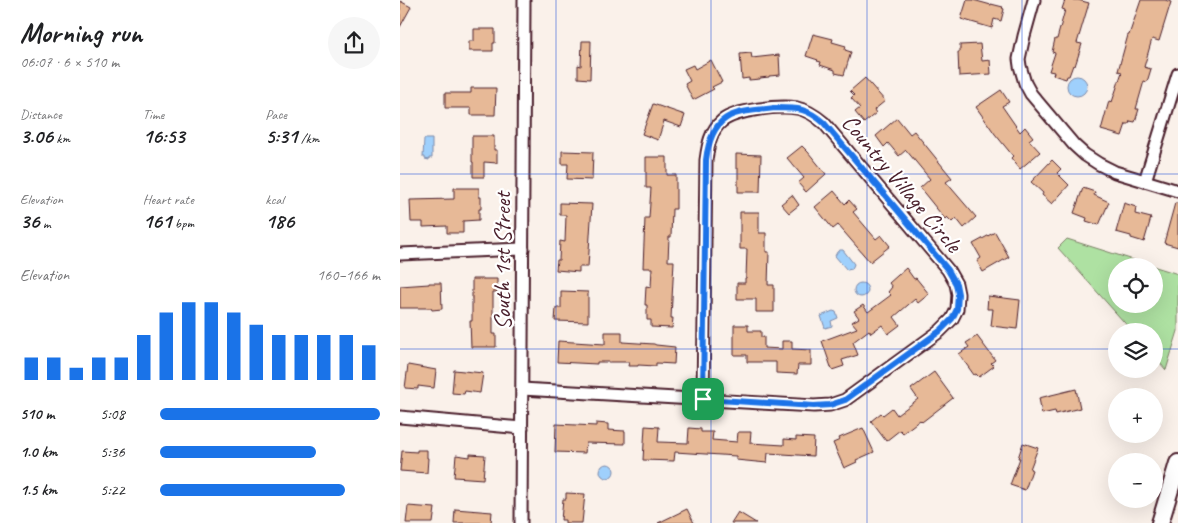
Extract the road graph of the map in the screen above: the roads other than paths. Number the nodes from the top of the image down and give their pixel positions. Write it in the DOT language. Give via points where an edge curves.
graph roads {
  1 [pos="524,0"];
  2 [pos="1034,0"];
  3 [pos="1178,74"];
  4 [pos="1146,180"];
  5 [pos="1178,191"];
  6 [pos="523,249"];
  7 [pos="400,254"];
  8 [pos="522,389"];
  9 [pos="703,399"];
  10 [pos="400,417"];
  11 [pos="522,428"];
  12 [pos="1178,462"];
  13 [pos="521,523"];
  14 [pos="1160,523"];
  1 -- 6 [label="street, South 1st Street"];
  2 -- 4 [label="street" via="1019,59 1031,94 1084,154 1115,172"];
  3 -- 4 [label="street"];
  4 -- 5 [label="street"];
  6 -- 7 [label="street"];
  6 -- 8 [label="street, South 1st Street"];
  8 -- 9 [label="street, Country Village Circle"];
  8 -- 11 [label="street, South 1st Street"];
  9 -- 9 [label="street, Country Village Circle" via="708,145 713,132 728,117 776,108 798,108 824,123 948,270 956,284 957,309 940,331 845,400 814,406"];
  10 -- 11 [label="street"];
  11 -- 13 [label="street, South 1st Street"];
  12 -- 14 [label="main road"];
}
